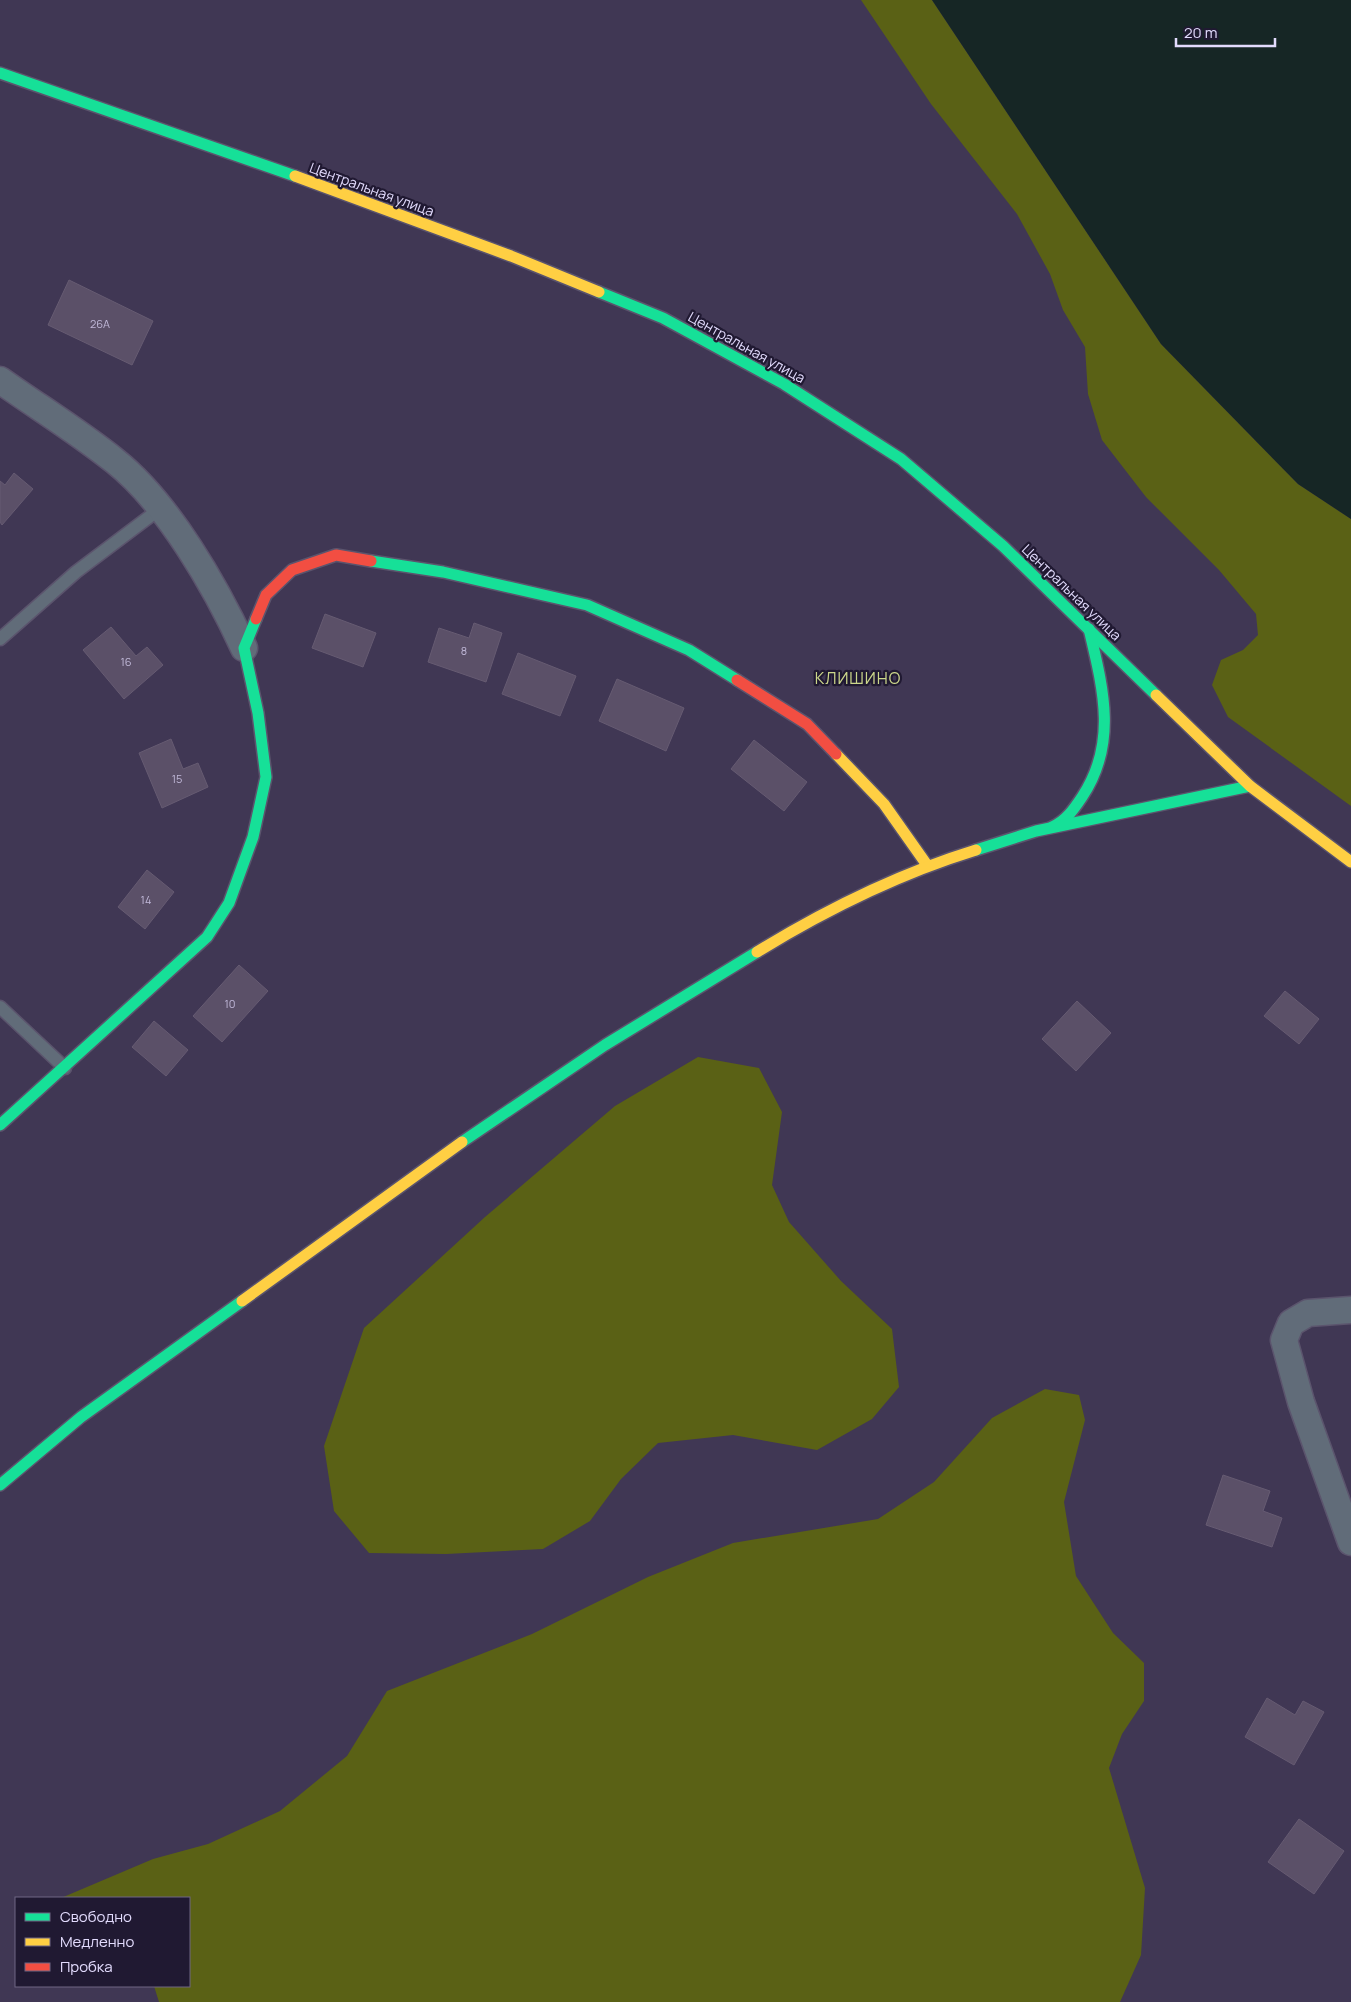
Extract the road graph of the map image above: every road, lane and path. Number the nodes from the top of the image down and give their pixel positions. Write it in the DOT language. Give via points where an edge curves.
graph roads {
  1 [pos="0,73"];
  2 [pos="0,380"];
  3 [pos="161,508"];
  4 [pos="1089,629"];
  5 [pos="0,639"];
  6 [pos="244,648"];
  7 [pos="1250,786"];
  8 [pos="1036,831"];
  9 [pos="1351,862"];
  10 [pos="927,865"];
  11 [pos="0,1007"];
  12 [pos="65,1068"];
  13 [pos="0,1125"];
  14 [pos="1351,1310"];
  15 [pos="0,1485"];
  16 [pos="1351,1542"];
  1 -- 4 [label="main road, Центральная улица" via="320,185 511,256 663,318 784,384 901,459 1003,546"];
  2 -- 3 [label="street" via="116,462"];
  3 -- 5 [label="lane" via="76,572"];
  3 -- 6 [label="street" via="224,604"];
  4 -- 7 [label="main road, Центральная улица"];
  4 -- 8 [label="main road" via="1105,700 1106,732 1098,768 1082,799 1061,824"];
  6 -- 10 [label="main road" via="266,595 292,570 336,555 443,572 587,605 689,650 807,724 884,804"];
  6 -- 12 [label="main road" via="258,713 266,777 253,837 229,903 207,937"];
  7 -- 8 [label="main road"];
  7 -- 9 [label="main road, Центральная улица"];
  8 -- 10 [label="main road"];
  10 -- 15 [label="main road" via="873,888 790,932 605,1045 448,1151 89,1412"];
  11 -- 12 [label="lane"];
  12 -- 13 [label="main road"];
  14 -- 16 [label="street" via="1308,1313 1291,1323 1284,1340 1301,1402"];
}
